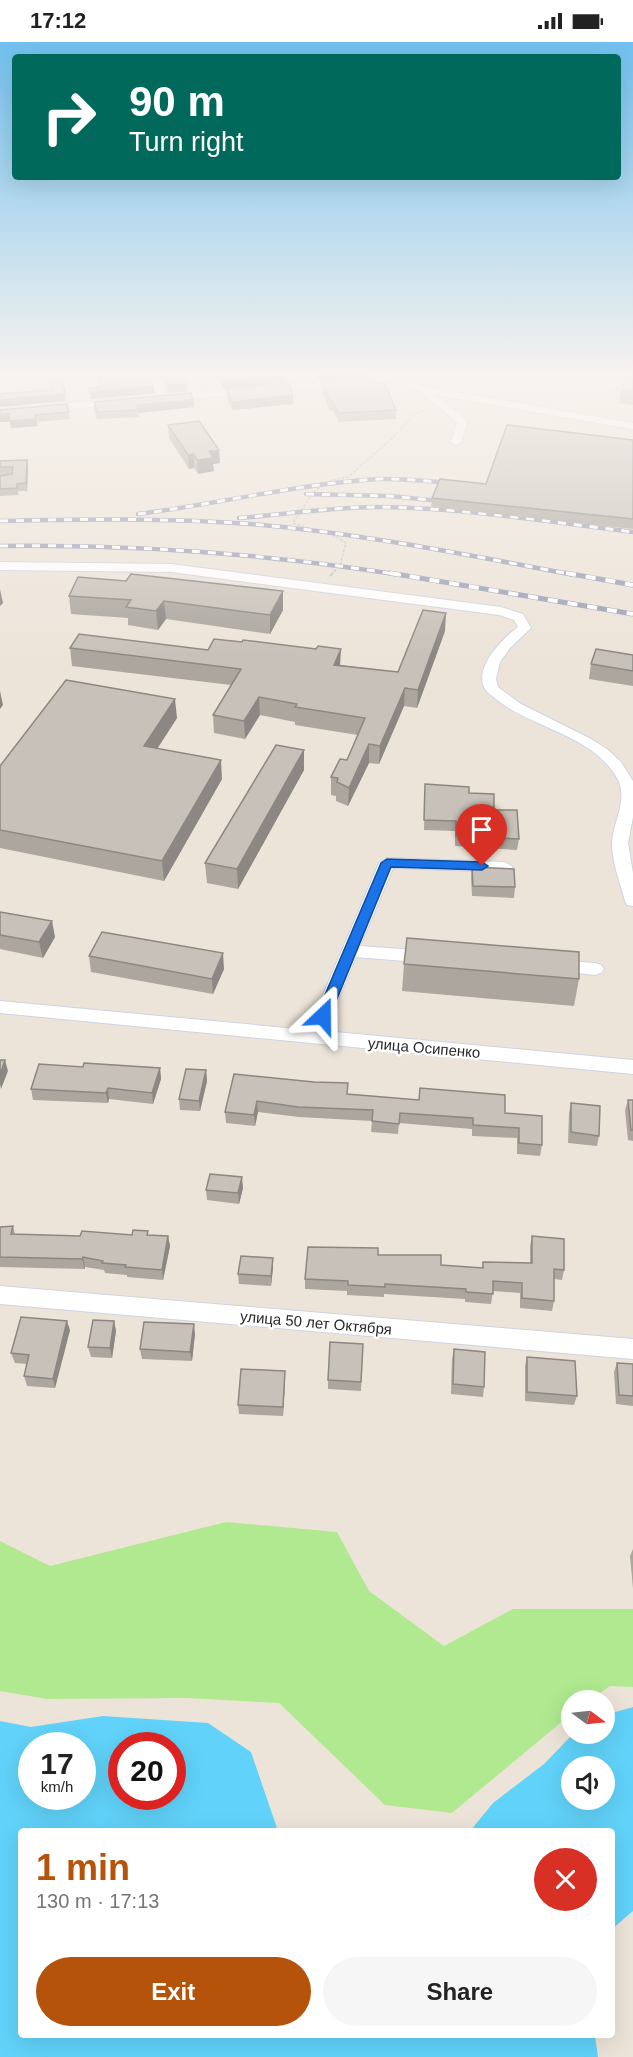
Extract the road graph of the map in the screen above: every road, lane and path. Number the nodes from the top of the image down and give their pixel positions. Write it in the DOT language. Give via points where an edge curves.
graph roads {
  1 [pos="361,466"];
  2 [pos="0,566"];
  3 [pos="331,588"];
  4 [pos="505,867"];
  5 [pos="633,901"];
  6 [pos="350,951"];
  7 [pos="443,958"];
  8 [pos="537,965"];
  9 [pos="595,969"];
  10 [pos="0,1007"];
  11 [pos="314,1037"];
  12 [pos="633,1067"];
  13 [pos="0,1295"];
  14 [pos="633,1349"];
  1 -- 3 [label="path" via="348,477 314,491 294,523 346,543 340,565 330,574"];
  2 -- 3 [label="street" via="171,568"];
  3 -- 5 [label="street" via="501,611 519,617 525,628 505,644 498,656 489,674 491,687 510,704 582,739 612,759 627,783 630,802 631,811 620,842"];
  4 -- 6 [label="street" via="387,863"];
  6 -- 7 [label="street"];
  6 -- 11 [label="street"];
  8 -- 9 [label="street"];
  10 -- 11 [label="street, улица Осипенко"];
  11 -- 12 [label="street, улица Осипенко"];
  13 -- 14 [label="street, улица 50 лет Октября"];
}
